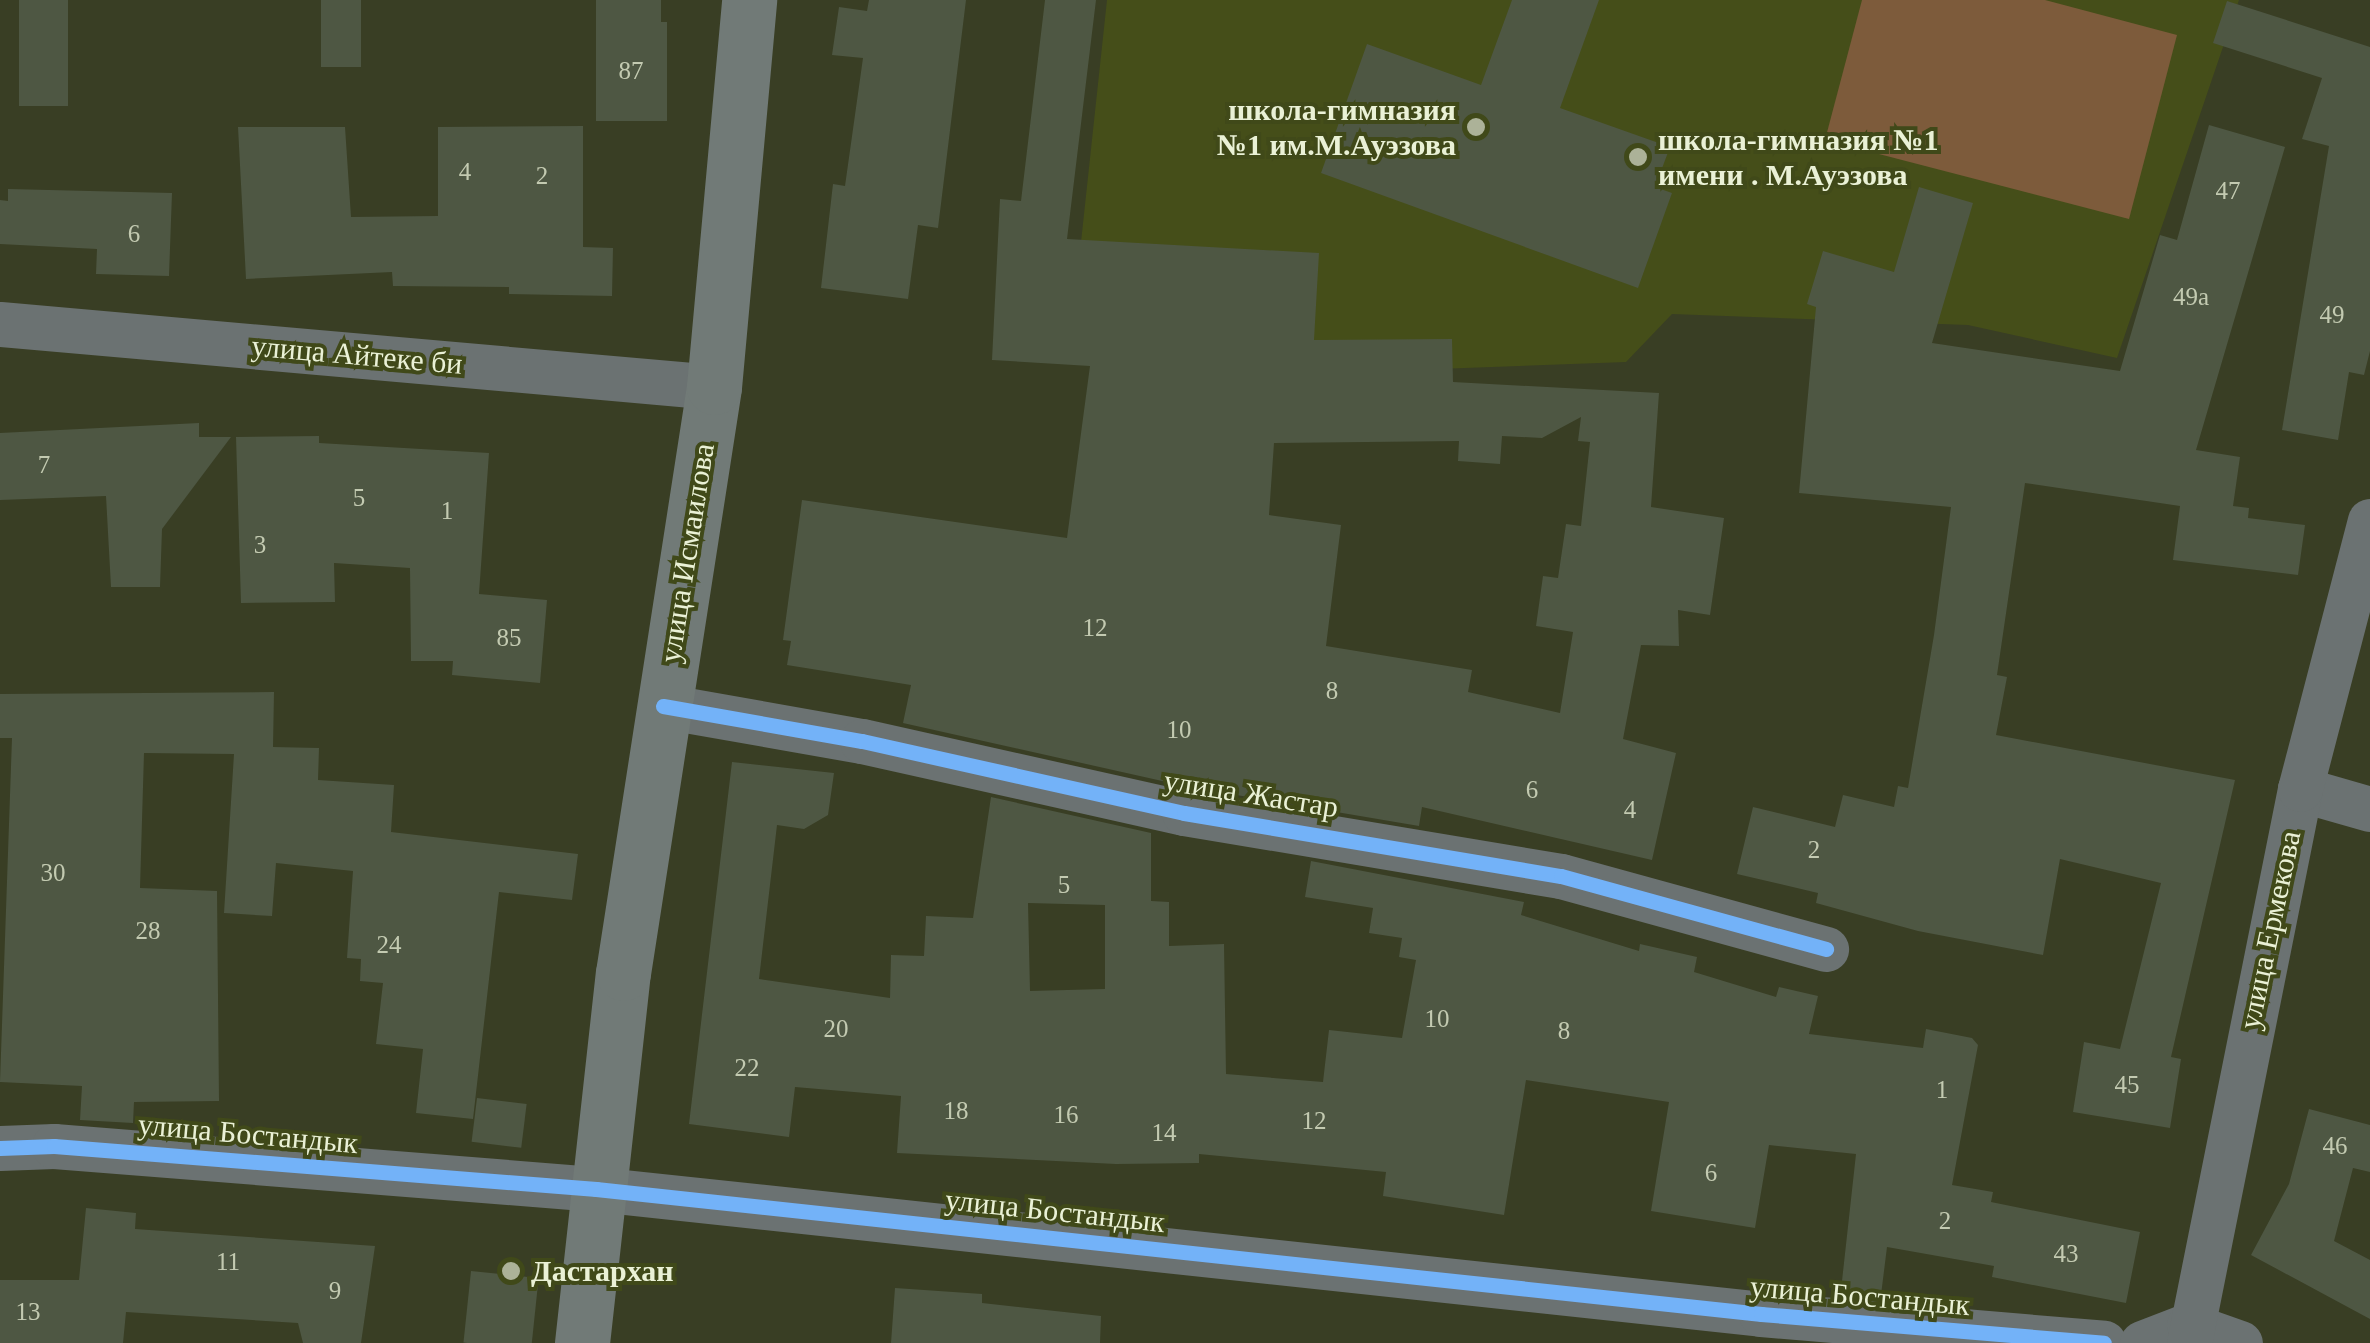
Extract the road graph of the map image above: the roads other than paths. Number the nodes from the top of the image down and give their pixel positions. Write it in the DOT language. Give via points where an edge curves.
graph roads {
  1 [pos="749,0"];
  2 [pos="0,324"];
  3 [pos="714,387"];
  4 [pos="2370,521"];
  5 [pos="663,706"];
  6 [pos="2300,789"];
  7 [pos="2370,810"];
  8 [pos="1826,949"];
  9 [pos="0,1148"];
  10 [pos="596,1189"];
  11 [pos="2189,1334"];
  12 [pos="582,1343"];
  13 [pos="2104,1343"];
  14 [pos="2142,1343"];
  15 [pos="2240,1343"];
  1 -- 3 [label="main road, улица Исмаилова"];
  2 -- 3 [label="street, улица Айтеке би"];
  3 -- 5 [label="main road, улица Исмаилова"];
  4 -- 6 [label="street, улица Ермекова"];
  5 -- 8 [label="street, улица Жастар" via="862,741 1184,813 1561,876"];
  5 -- 10 [label="main road, улица Исмаилова"];
  6 -- 7 [label="street"];
  6 -- 11 [label="street, улица Ермекова"];
  9 -- 10 [label="street, улица Бостандык" via="54,1146"];
  10 -- 12 [label="main road, улица Исмаилова"];
  10 -- 13 [label="street, улица Бостандык" via="1761,1314"];
  11 -- 14 [label="street"];
  11 -- 15 [label="street"];
}
